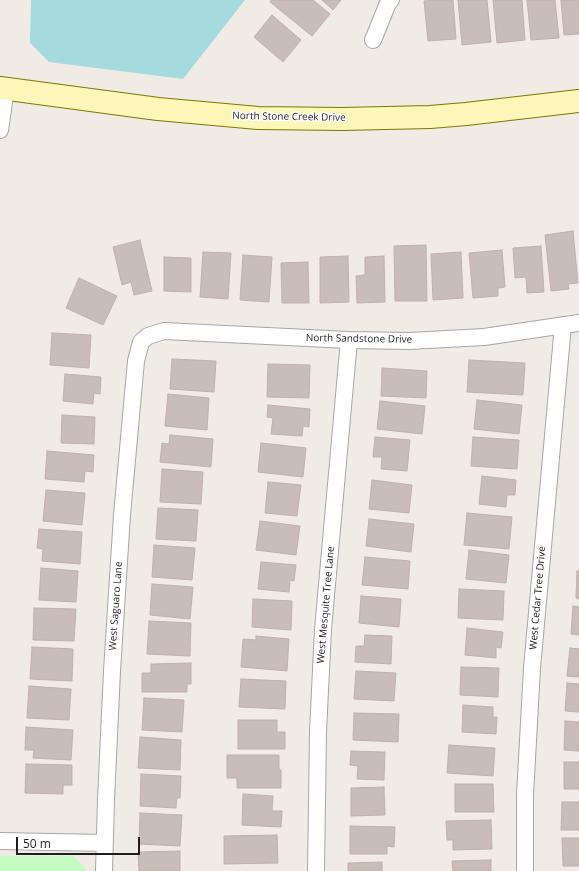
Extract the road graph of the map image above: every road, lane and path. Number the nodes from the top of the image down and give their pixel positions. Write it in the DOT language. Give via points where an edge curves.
graph roads {
  1 [pos="391,0"];
  2 [pos="373,40"];
  3 [pos="3,88"];
  4 [pos="579,101"];
  5 [pos="0,130"];
  6 [pos="571,324"];
  7 [pos="349,340"];
  8 [pos="141,342"];
  9 [pos="0,841"];
  10 [pos="105,843"];
  11 [pos="104,871"];
  12 [pos="316,871"];
  13 [pos="525,871"];
  1 -- 2 [label="street"];
  3 -- 4 [label="street, North Stone Creek Drive" via="210,115 265,118 430,116"];
  3 -- 5 [label="street"];
  6 -- 7 [label="street, North Sandstone Drive" via="484,337 409,341"];
  6 -- 13 [label="street, West Cedar Tree Drive" via="532,668 525,795"];
  7 -- 8 [label="street, North Sandstone Drive" via="164,331 148,336"];
  7 -- 12 [label="street, West Mesquite Tree Lane" via="323,637 318,732"];
  8 -- 10 [label="street, West Saguaro Lane" via="136,361 122,516"];
  9 -- 10 [label="street"];
  10 -- 11 [label="street, West Saguaro Lane"];
}
